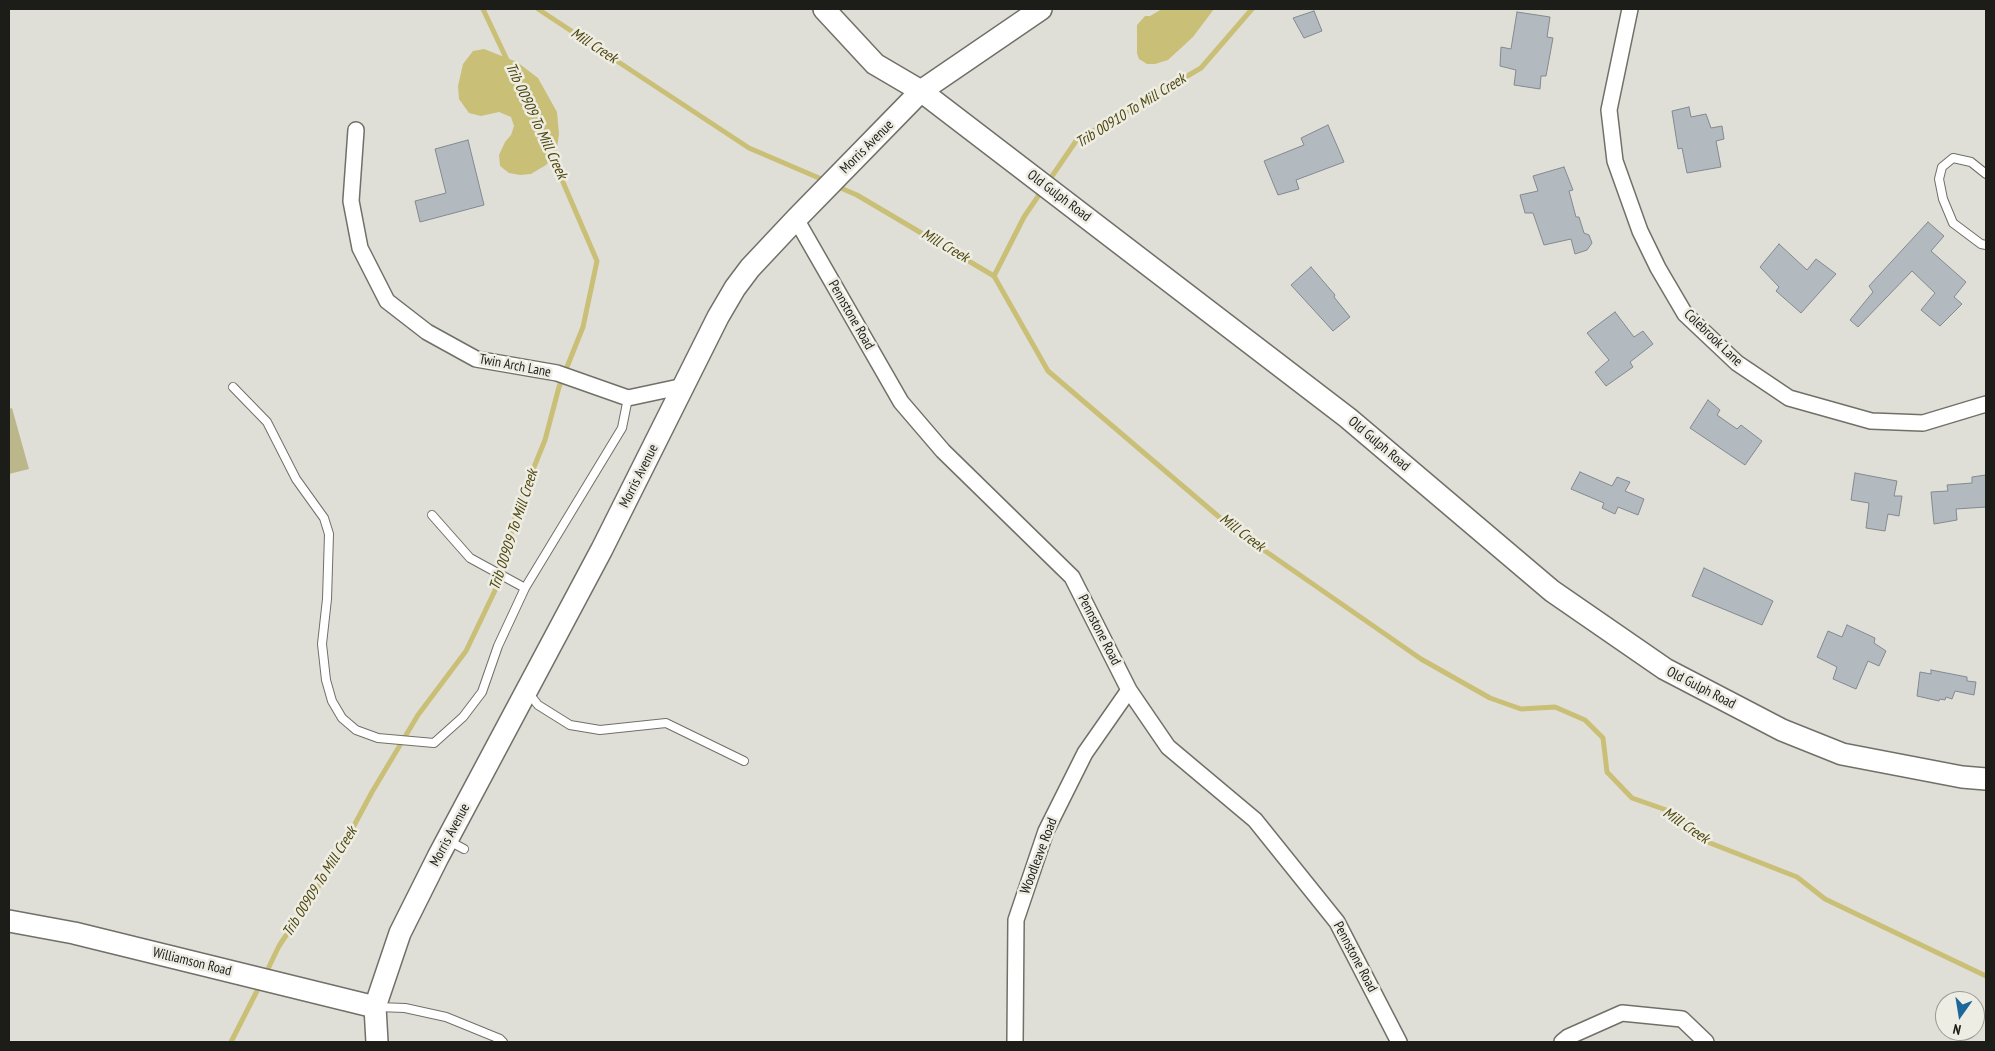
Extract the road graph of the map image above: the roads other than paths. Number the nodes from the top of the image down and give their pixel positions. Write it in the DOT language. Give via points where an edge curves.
graph roads {
  1 [pos="824,9"];
  2 [pos="1042,9"];
  3 [pos="1630,9"];
  4 [pos="921,91"];
  5 [pos="356,130"];
  6 [pos="1986,174"];
  7 [pos="796,219"];
  8 [pos="1986,245"];
  9 [pos="684,386"];
  10 [pos="233,387"];
  11 [pos="628,398"];
  12 [pos="1986,404"];
  13 [pos="432,515"];
  14 [pos="526,588"];
  15 [pos="1129,690"];
  16 [pos="527,691"];
  17 [pos="744,761"];
  18 [pos="1986,779"];
  19 [pos="9,921"];
  20 [pos="375,1007"];
  21 [pos="377,1042"];
  22 [pos="503,1042"];
  23 [pos="1015,1042"];
  24 [pos="1399,1042"];
  25 [pos="1562,1042"];
  26 [pos="1706,1042"];
  1 -- 4 [label="street, Old Gulph Road" via="875,64"];
  2 -- 4 [label="street, Morris Avenue"];
  3 -- 12 [label="street, Colebrook Lane" via="1609,110 1615,160 1640,231 1685,314 1737,363 1789,398 1871,421 1923,423"];
  4 -- 7 [label="street, Morris Avenue"];
  4 -- 18 [label="street, Old Gulph Road" via="1348,418 1552,591 1665,669 1782,730 1842,754 1962,778"];
  5 -- 11 [label="street, Twin Arch Lane" via="351,201 360,248 387,301 427,332 476,359 557,374"];
  6 -- 8 [label="lane" via="1971,162 1953,158 1942,167 1939,179 1942,199 1953,223"];
  7 -- 9 [label="street, Morris Avenue" via="735,288"];
  7 -- 15 [label="street, Pennstone Road" via="902,402 943,451 1072,576"];
  9 -- 11 [label="street"];
  9 -- 16 [label="street, Morris Avenue"];
  10 -- 14 [label="lane" via="267,422 296,479 324,518 329,534 322,644 326,680 332,701 342,718 356,730 378,738 434,743 463,717 482,692 498,646"];
  11 -- 14 [label="lane" via="622,428"];
  13 -- 14 [label="lane" via="470,558"];
  15 -- 23 [label="street, Woodleave Road" via="1085,753 1061,800 1046,831 1016,920"];
  15 -- 24 [label="street, Pennstone Road" via="1168,747 1255,820 1337,922"];
  16 -- 17 [label="lane" via="538,705 570,725 600,730 666,723"];
  16 -- 20 [label="street, Morris Avenue" via="456,845 400,933"];
  19 -- 20 [label="street, Williamson Road" via="70,932"];
  20 -- 21 [label="street, Morris Avenue"];
  20 -- 22 [label="lane" via="405,1008 446,1017"];
  25 -- 26 [label="street" via="1622,1013 1682,1019"];
}
